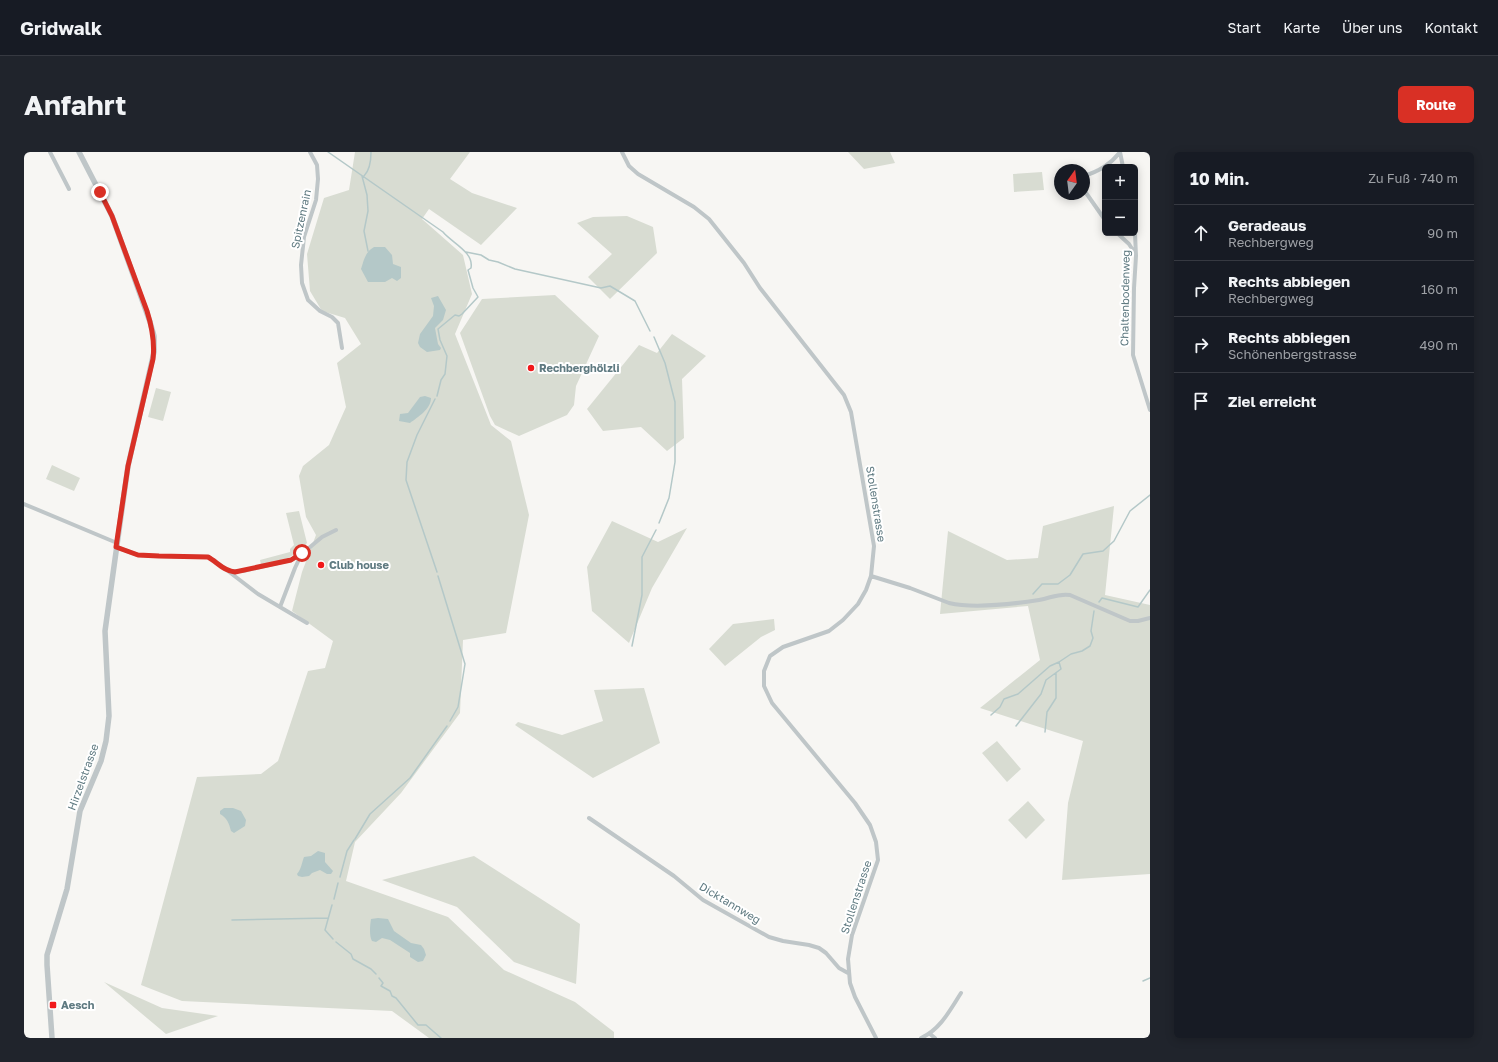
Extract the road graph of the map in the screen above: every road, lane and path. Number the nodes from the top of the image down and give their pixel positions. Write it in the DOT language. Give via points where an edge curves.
graph roads {
  1 [pos="50,152"];
  2 [pos="79,152"];
  3 [pos="310,152"];
  4 [pos="622,152"];
  5 [pos="1120,152"];
  6 [pos="1122,164"];
  7 [pos="1090,174"];
  8 [pos="69,190"];
  9 [pos="1090,199"];
  10 [pos="1102,216"];
  11 [pos="1120,236"];
  12 [pos="1135,236"];
  13 [pos="1136,256"];
  14 [pos="342,348"];
  15 [pos="1150,410"];
  16 [pos="24,504"];
  17 [pos="336,530"];
  18 [pos="117,545"];
  19 [pos="302,553"];
  20 [pos="228,571"];
  21 [pos="871,576"];
  22 [pos="280,607"];
  23 [pos="1150,618"];
  24 [pos="308,623"];
  25 [pos="589,818"];
  26 [pos="848,973"];
  27 [pos="961,993"];
  28 [pos="930,1034"];
  29 [pos="52,1038"];
  30 [pos="876,1038"];
  31 [pos="921,1038"];
  32 [pos="935,1038"];
  1 -- 8 [label="street"];
  2 -- 18 [label="street, Hirzelstrasse" via="112,216 154,336 153,359 131,450"];
  3 -- 14 [label="street, Spitzenrain" via="317,165 318,179 316,200 304,237 302,283 308,300 338,323"];
  4 -- 21 [label="street, Stollenstrasse" via="629,166 638,174 694,207 709,219 844,395 851,412 870,516 874,546"];
  5 -- 6 [label="street"];
  5 -- 7 [label="street" via="1112,162"];
  9 -- 10 [label="street"];
  11 -- 13 [label="street"];
  12 -- 13 [label="street, Chaltenbodenweg"];
  13 -- 15 [label="street, Chaltenbodenweg" via="1133,355"];
  16 -- 18 [label="street"];
  17 -- 19 [label="street" via="322,537"];
  18 -- 20 [label="street" via="138,555 208,557"];
  18 -- 29 [label="street, Hirzelstrasse" via="105,631 108,711 106,741 80,811 67,889 47,955"];
  19 -- 20 [label="street" via="291,560 242,571"];
  19 -- 22 [label="street"];
  20 -- 22 [label="street"];
  21 -- 23 [label="street" via="956,605 1042,600 1062,594 1070,595 1130,621"];
  21 -- 26 [label="street, Stollenstrasse" via="858,604 843,620 829,631 782,647 770,656 764,671 764,686 772,703 855,803 870,825 876,842 878,860 849,948"];
  22 -- 24 [label="street"];
  25 -- 26 [label="street, Dicktannweg" via="674,876 703,900 768,936 819,948 839,968"];
  26 -- 30 [label="street, Stollenstrasse" via="855,997"];
  27 -- 28 [label="street"];
  28 -- 31 [label="street"];
  28 -- 32 [label="street"];
}
